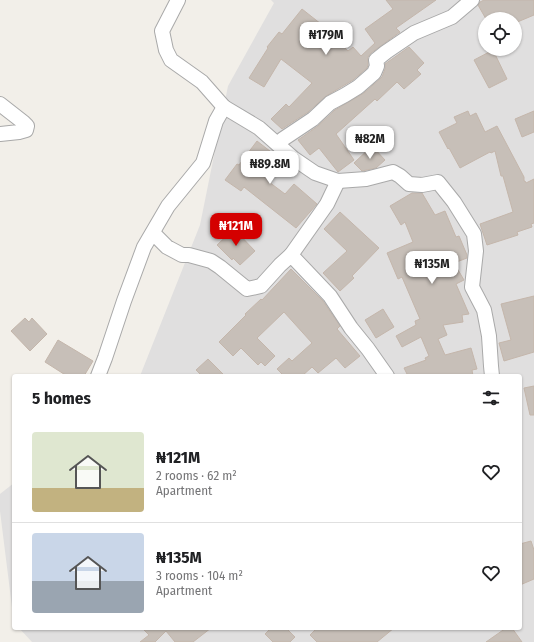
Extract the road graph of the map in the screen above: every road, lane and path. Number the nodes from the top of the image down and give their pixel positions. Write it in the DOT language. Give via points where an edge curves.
graph roads {
  1 [pos="178,0"];
  2 [pos="472,0"];
  3 [pos="0,104"];
  4 [pos="224,107"];
  5 [pos="0,134"];
  6 [pos="278,144"];
  7 [pos="338,181"];
  8 [pos="153,233"];
  9 [pos="291,255"];
  10 [pos="99,374"];
  11 [pos="386,374"];
  12 [pos="492,374"];
  1 -- 4 [label="street" via="162,31 166,50 171,60 202,82"];
  2 -- 6 [label="street" via="452,17 414,34 386,52 376,60 374,73 358,87 330,103 313,119"];
  3 -- 5 [label="street" via="23,122 26,130"];
  4 -- 6 [label="street" via="259,128"];
  4 -- 8 [label="street" via="216,121 203,163 168,206"];
  6 -- 7 [label="street" via="315,173"];
  7 -- 9 [label="street" via="327,204"];
  7 -- 12 [label="street" via="366,179 393,172 409,184 438,182 454,202 474,234 476,251 472,287 484,310"];
  8 -- 9 [label="street" via="167,247 182,255 211,261 220,266 246,288 261,286"];
  8 -- 10 [label="street" via="144,247"];
  9 -- 11 [label="street" via="330,296"];
}
